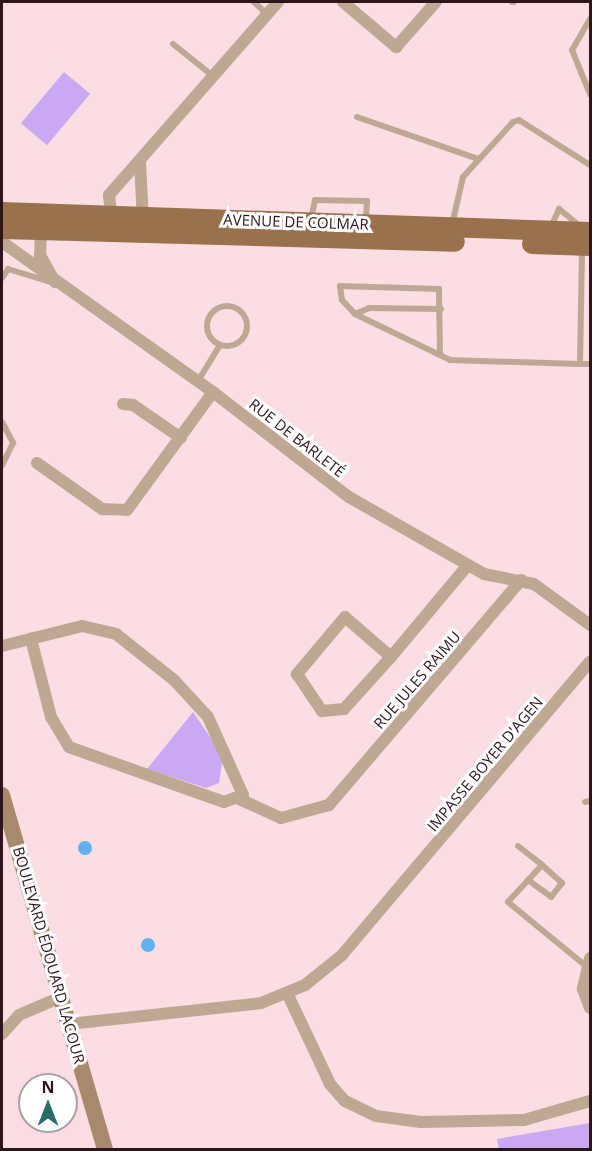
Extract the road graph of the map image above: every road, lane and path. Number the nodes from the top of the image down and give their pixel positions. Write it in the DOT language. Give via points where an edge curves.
graph roads {
  1 [pos="254,2"];
  2 [pos="278,2"];
  3 [pos="343,2"];
  4 [pos="436,2"];
  5 [pos="267,14"];
  6 [pos="591,19"];
  7 [pos="173,44"];
  8 [pos="214,76"];
  9 [pos="591,94"];
  10 [pos="357,117"];
  11 [pos="478,159"];
  12 [pos="140,162"];
  13 [pos="591,165"];
  14 [pos="108,215"];
  15 [pos="11,221"];
  16 [pos="143,224"];
  17 [pos="452,228"];
  18 [pos="41,231"];
  19 [pos="123,231"];
  20 [pos="587,239"];
  21 [pos="2,242"];
  22 [pos="18,254"];
  23 [pos="5,267"];
  24 [pos="2,278"];
  25 [pos="56,283"];
  26 [pos="441,309"];
  27 [pos="355,314"];
  28 [pos="220,345"];
  29 [pos="440,355"];
  30 [pos="580,364"];
  31 [pos="591,364"];
  32 [pos="198,381"];
  33 [pos="213,392"];
  34 [pos="123,404"];
  35 [pos="2,423"];
  36 [pos="181,438"];
  37 [pos="37,462"];
  38 [pos="2,465"];
  39 [pos="468,565"];
  40 [pos="521,580"];
  41 [pos="591,625"];
  42 [pos="31,639"];
  43 [pos="2,646"];
  44 [pos="391,657"];
  45 [pos="591,662"];
  46 [pos="239,799"];
  47 [pos="2,801"];
  48 [pos="518,846"];
  49 [pos="542,865"];
  50 [pos="528,880"];
  51 [pos="589,968"];
  52 [pos="288,995"];
  53 [pos="61,997"];
  54 [pos="591,1008"];
  55 [pos="69,1024"];
  56 [pos="2,1034"];
  57 [pos="591,1101"];
  58 [pos="104,1149"];
  1 -- 5 [label="lane"];
  2 -- 5 [label="street"];
  3 -- 4 [label="street" via="396,46"];
  5 -- 8 [label="street"];
  6 -- 9 [label="lane" via="572,50"];
  7 -- 8 [label="lane"];
  8 -- 12 [label="street"];
  10 -- 11 [label="lane"];
  11 -- 13 [label="lane" via="519,120"];
  11 -- 17 [label="lane" via="463,177"];
  12 -- 14 [label="street" via="109,195"];
  12 -- 16 [label="street"];
  14 -- 15 [label="main road, AVENUE DE COLMAR"];
  14 -- 16 [label="main road, AVENUE DE COLMAR"];
  14 -- 19 [label="street"];
  15 -- 18 [label="main road, AVENUE DE COLMAR"];
  15 -- 22 [label="street"];
  16 -- 17 [label="main road, AVENUE DE COLMAR" via="307,222"];
  16 -- 19 [label="main road, AVENUE DE COLMAR"];
  16 -- 20 [label="main road, AVENUE DE COLMAR"];
  17 -- 20 [label="main road, AVENUE DE COLMAR" via="549,231"];
  18 -- 19 [label="main road, AVENUE DE COLMAR"];
  18 -- 25 [label="street" via="40,255"];
  20 -- 30 [label="lane"];
  21 -- 22 [label="street, RUE DE BARLETÉ"];
  22 -- 25 [label="street, RUE DE BARLETÉ"];
  23 -- 24 [label="lane"];
  23 -- 25 [label="lane"];
  25 -- 32 [label="street, RUE DE BARLETÉ"];
  26 -- 27 [label="lane" via="369,308"];
  26 -- 27 [label="lane" via="435,287 340,286 342,300"];
  26 -- 29 [label="lane"];
  27 -- 29 [label="lane"];
  28 -- 28 [label="lane" via="239,343 247,331 246,318 236,308 217,308 208,318 209,337"];
  28 -- 32 [label="lane"];
  29 -- 30 [label="lane" via="450,360"];
  30 -- 31 [label="lane"];
  32 -- 33 [label="street, RUE DE BARLETÉ"];
  33 -- 36 [label="street"];
  33 -- 39 [label="street, RUE DE BARLETÉ" via="349,497"];
  34 -- 36 [label="street" via="133,405"];
  35 -- 38 [label="lane" via="13,443"];
  36 -- 37 [label="street" via="123,512 102,509"];
  39 -- 40 [label="street, RUE DE BARLETÉ" via="491,576"];
  39 -- 44 [label="street"];
  40 -- 41 [label="street, RUE DE BARLETÉ" via="546,590"];
  40 -- 46 [label="street, RUE JULES RAIMU" via="334,800 281,818"];
  42 -- 43 [label="street"];
  42 -- 46 [label="street" via="51,717 69,747 176,788 224,802"];
  42 -- 46 [label="street" via="94,626 116,634 157,664 221,737 244,789"];
  44 -- 44 [label="street" via="335,714 316,705 297,674 345,617"];
  45 -- 52 [label="street, IMPASSE BOYER D'AGEN" via="342,955"];
  47 -- 53 [label="main road, BOULEVARD ÉDOUARD LACOUR"];
  48 -- 49 [label="lane"];
  49 -- 50 [label="lane"];
  49 -- 50 [label="lane" via="562,883 551,897"];
  50 -- 51 [label="lane" via="508,902"];
  51 -- 54 [label="street" via="583,990"];
  52 -- 55 [label="street"];
  52 -- 57 [label="street" via="330,1084 345,1101 376,1116 421,1122 524,1120"];
  53 -- 55 [label="main road, BOULEVARD ÉDOUARD LACOUR"];
  53 -- 56 [label="street" via="19,1015"];
  55 -- 58 [label="main road, BOULEVARD ÉDOUARD LACOUR"];
}
